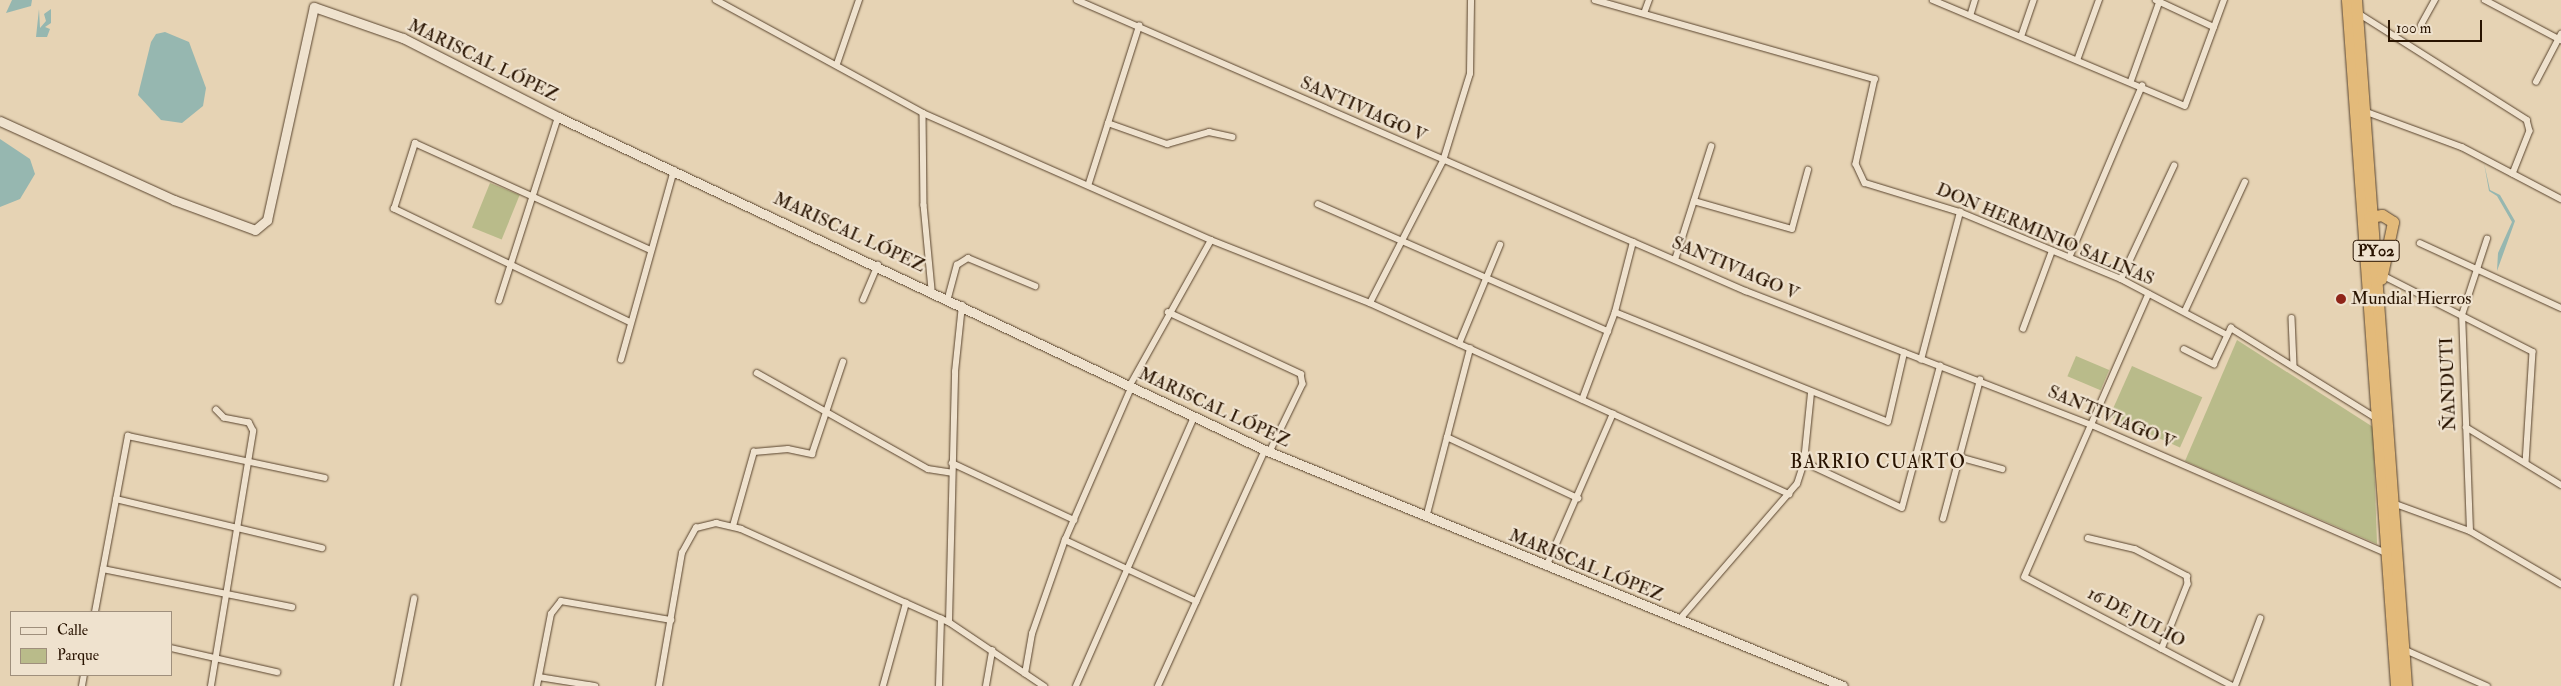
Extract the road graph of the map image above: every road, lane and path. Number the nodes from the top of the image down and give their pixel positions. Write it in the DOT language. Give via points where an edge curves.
graph roads {
  1 [pos="716,0"];
  2 [pos="858,0"];
  3 [pos="1077,0"];
  4 [pos="1471,0"];
  5 [pos="1595,0"];
  6 [pos="1649,0"];
  7 [pos="1933,0"];
  8 [pos="1975,0"];
  9 [pos="2034,0"];
  10 [pos="2099,0"];
  11 [pos="2224,0"];
  12 [pos="2347,0"];
  13 [pos="2356,0"];
  14 [pos="2435,0"];
  15 [pos="2485,0"];
  16 [pos="2159,1"];
  17 [pos="315,4"];
  18 [pos="1646,11"];
  19 [pos="2357,12"];
  20 [pos="1970,13"];
  21 [pos="1139,26"];
  22 [pos="2214,26"];
  23 [pos="2421,26"];
  24 [pos="2022,34"];
  25 [pos="2560,38"];
  26 [pos="2078,58"];
  27 [pos="837,64"];
  28 [pos="2131,81"];
  29 [pos="2536,82"];
  30 [pos="2142,86"];
  31 [pos="2364,111"];
  32 [pos="923,113"];
  33 [pos="558,117"];
  34 [pos="0,121"];
  35 [pos="1108,122"];
  36 [pos="1232,137"];
  37 [pos="1711,147"];
  38 [pos="1443,161"];
  39 [pos="2174,166"];
  40 [pos="674,170"];
  41 [pos="1808,170"];
  42 [pos="2513,174"];
  43 [pos="2245,182"];
  44 [pos="1089,183"];
  45 [pos="532,196"];
  46 [pos="2561,199"];
  47 [pos="1694,201"];
  48 [pos="1318,204"];
  49 [pos="1960,212"];
  50 [pos="2369,217"];
  51 [pos="2487,239"];
  52 [pos="1211,240"];
  53 [pos="1403,242"];
  54 [pos="1633,242"];
  55 [pos="2420,243"];
  56 [pos="1500,245"];
  57 [pos="651,250"];
  58 [pos="2052,251"];
  59 [pos="2069,258"];
  60 [pos="1675,260"];
  61 [pos="509,264"];
  62 [pos="878,264"];
  63 [pos="2475,268"];
  64 [pos="2382,275"];
  65 [pos="1485,277"];
  66 [pos="2121,279"];
  67 [pos="1035,286"];
  68 [pos="932,290"];
  69 [pos="2377,290"];
  70 [pos="2149,294"];
  71 [pos="948,298"];
  72 [pos="500,300"];
  73 [pos="862,300"];
  74 [pos="1370,303"];
  75 [pos="962,305"];
  76 [pos="2561,308"];
  77 [pos="2185,311"];
  78 [pos="1168,312"];
  79 [pos="1615,312"];
  80 [pos="2462,315"];
  81 [pos="2292,318"];
  82 [pos="631,324"];
  83 [pos="2023,329"];
  84 [pos="1608,331"];
  85 [pos="2227,335"];
  86 [pos="1459,344"];
  87 [pos="1470,349"];
  88 [pos="2184,349"];
  89 [pos="1904,353"];
  90 [pos="621,360"];
  91 [pos="1921,360"];
  92 [pos="843,362"];
  93 [pos="1940,366"];
  94 [pos="2294,366"];
  95 [pos="757,373"];
  96 [pos="1980,380"];
  97 [pos="1130,388"];
  98 [pos="1812,393"];
  99 [pos="1582,400"];
  100 [pos="216,410"];
  101 [pos="824,412"];
  102 [pos="1612,414"];
  103 [pos="1194,417"];
  104 [pos="2376,418"];
  105 [pos="2092,425"];
  106 [pos="2466,427"];
  107 [pos="1447,437"];
  108 [pos="1267,451"];
  109 [pos="1959,457"];
  110 [pos="250,461"];
  111 [pos="1804,462"];
  112 [pos="2526,462"];
  113 [pos="952,463"];
  114 [pos="2002,469"];
  115 [pos="952,473"];
  116 [pos="325,478"];
  117 [pos="2561,484"];
  118 [pos="1790,494"];
  119 [pos="1578,498"];
  120 [pos="116,499"];
  121 [pos="2392,503"];
  122 [pos="1426,518"];
  123 [pos="1943,519"];
  124 [pos="1074,520"];
  125 [pos="733,526"];
  126 [pos="238,528"];
  127 [pos="2470,531"];
  128 [pos="2088,538"];
  129 [pos="1065,540"];
  130 [pos="322,548"];
  131 [pos="2386,553"];
  132 [pos="1546,567"];
  133 [pos="1131,568"];
  134 [pos="103,569"];
  135 [pos="2561,584"];
  136 [pos="227,594"];
  137 [pos="414,599"];
  138 [pos="1196,601"];
  139 [pos="906,603"];
  140 [pos="292,607"];
  141 [pos="95,611"];
  142 [pos="940,618"];
  143 [pos="2260,619"];
  144 [pos="671,620"];
  145 [pos="1678,621"];
  146 [pos="948,622"];
  147 [pos="172,648"];
  148 [pos="2162,649"];
  149 [pos="2403,649"];
  150 [pos="992,651"];
  151 [pos="216,658"];
  152 [pos="277,672"];
  153 [pos="1025,674"];
  154 [pos="539,677"];
  155 [pos="211,686"];
  156 [pos="397,686"];
  157 [pos="537,686"];
  158 [pos="595,686"];
  159 [pos="659,686"];
  160 [pos="884,686"];
  161 [pos="939,686"];
  162 [pos="986,686"];
  163 [pos="1044,686"];
  164 [pos="1076,686"];
  165 [pos="1158,686"];
  166 [pos="1843,686"];
  167 [pos="2234,686"];
  168 [pos="2396,686"];
  169 [pos="2406,686"];
  170 [pos="2487,686"];
  1 -- 27 [label="street"];
  2 -- 27 [label="street"];
  3 -- 21 [label="street, SANTIVIAGO V"];
  4 -- 38 [label="street" via="1470,74"];
  5 -- 18 [label="street"];
  6 -- 18 [label="street"];
  7 -- 20 [label="street"];
  8 -- 20 [label="street"];
  9 -- 24 [label="street"];
  10 -- 26 [label="street"];
  11 -- 22 [label="street"];
  12 -- 50 [label="highway, PY02"];
  13 -- 19 [label="highway, PY02"];
  14 -- 23 [label="street"];
  15 -- 25 [label="street"];
  16 -- 22 [label="street"];
  16 -- 28 [label="street"];
  17 -- 33 [label="street, MARISCAL LÓPEZ" via="403,38"];
  17 -- 34 [label="street, MARISCAL LÓPEZ" via="267,220 255,230 174,200"];
  18 -- 49 [label="street, DON HERMINIO SALINAS" via="1875,79 1857,175 1874,188"];
  19 -- 31 [label="highway, PY02"];
  19 -- 42 [label="street" via="2527,120 2530,132"];
  20 -- 24 [label="street"];
  21 -- 35 [label="street"];
  21 -- 38 [label="street, SANTIVIAGO V"];
  22 -- 30 [label="street" via="2186,106"];
  24 -- 26 [label="street"];
  25 -- 29 [label="street"];
  26 -- 28 [label="street"];
  27 -- 32 [label="street"];
  28 -- 30 [label="street"];
  30 -- 59 [label="street"];
  31 -- 42 [label="street" via="2462,148"];
  31 -- 50 [label="highway, PY02"];
  32 -- 44 [label="street"];
  32 -- 68 [label="street" via="924,205"];
  33 -- 40 [label="street, MARISCAL LÓPEZ"];
  33 -- 45 [label="street"];
  35 -- 36 [label="street" via="1167,144 1209,132"];
  35 -- 44 [label="street"];
  37 -- 47 [label="street"];
  38 -- 53 [label="street"];
  38 -- 54 [label="street, SANTIVIAGO V"];
  39 -- 66 [label="street"];
  40 -- 57 [label="street"];
  40 -- 62 [label="street, MARISCAL LÓPEZ"];
  41 -- 47 [label="street" via="1792,229"];
  42 -- 46 [label="street"];
  43 -- 77 [label="street"];
  44 -- 52 [label="street"];
  45 -- 57 [label="street"];
  45 -- 61 [label="street"];
  45 -- 61 [label="street" via="415,143 394,209"];
  47 -- 60 [label="street"];
  48 -- 53 [label="street"];
  49 -- 58 [label="street, DON HERMINIO SALINAS"];
  49 -- 91 [label="street"];
  50 -- 64 [label="highway" via="2389,217 2395,229"];
  50 -- 69 [label="highway, PY02"];
  50 -- 104 [label="highway, PY02"];
  51 -- 63 [label="street, ÑANDUTI"];
  52 -- 74 [label="street"];
  52 -- 78 [label="street"];
  53 -- 65 [label="street"];
  53 -- 74 [label="street"];
  54 -- 60 [label="street, SANTIVIAGO V"];
  54 -- 79 [label="street"];
  55 -- 63 [label="street"];
  56 -- 65 [label="street"];
  57 -- 82 [label="street"];
  58 -- 59 [label="street, DON HERMINIO SALINAS"];
  58 -- 83 [label="street"];
  59 -- 66 [label="street, DON HERMINIO SALINAS"];
  60 -- 89 [label="street, SANTIVIAGO V"];
  61 -- 72 [label="street"];
  61 -- 82 [label="street"];
  62 -- 68 [label="street, MARISCAL LÓPEZ"];
  62 -- 73 [label="street"];
  63 -- 76 [label="street"];
  63 -- 80 [label="street, ÑANDUTI"];
  64 -- 69 [label="highway"];
  64 -- 80 [label="street"];
  65 -- 84 [label="street"];
  65 -- 86 [label="street"];
  66 -- 70 [label="street, DON HERMINIO SALINAS"];
  67 -- 71 [label="street" via="968,258 957,265"];
  68 -- 71 [label="street, MARISCAL LÓPEZ"];
  69 -- 121 [label="highway, PY02"];
  70 -- 77 [label="street, DON HERMINIO SALINAS"];
  70 -- 105 [label="street"];
  71 -- 75 [label="street, MARISCAL LÓPEZ"];
  74 -- 86 [label="street"];
  75 -- 97 [label="street, MARISCAL LÓPEZ"];
  75 -- 113 [label="street"];
  77 -- 85 [label="street, DON HERMINIO SALINAS"];
  78 -- 97 [label="street"];
  78 -- 108 [label="street" via="1301,374 1302,384"];
  79 -- 84 [label="street"];
  79 -- 98 [label="street"];
  80 -- 106 [label="street, ÑANDUTI"];
  80 -- 112 [label="street" via="2532,352"];
  81 -- 94 [label="street"];
  82 -- 90 [label="street"];
  84 -- 99 [label="street"];
  85 -- 88 [label="street" via="2214,364"];
  85 -- 94 [label="street" via="2231,328"];
  86 -- 87 [label="street"];
  87 -- 99 [label="street"];
  87 -- 107 [label="street"];
  89 -- 91 [label="street, SANTIVIAGO V"];
  89 -- 98 [label="street" via="1888,422"];
  91 -- 93 [label="street, SANTIVIAGO V"];
  92 -- 101 [label="street"];
  93 -- 96 [label="street, SANTIVIAGO V"];
  93 -- 111 [label="street" via="1902,508"];
  94 -- 104 [label="street"];
  95 -- 101 [label="street"];
  96 -- 105 [label="street, SANTIVIAGO V"];
  96 -- 109 [label="street"];
  97 -- 103 [label="street, MARISCAL LÓPEZ"];
  97 -- 124 [label="street"];
  98 -- 111 [label="street"];
  99 -- 102 [label="street"];
  100 -- 110 [label="street" via="224,418 252,425"];
  101 -- 115 [label="street" via="928,469"];
  101 -- 125 [label="street" via="812,454 788,449 752,454"];
  102 -- 118 [label="street"];
  102 -- 119 [label="street"];
  103 -- 108 [label="street, MARISCAL LÓPEZ"];
  103 -- 133 [label="street"];
  104 -- 131 [label="highway, PY02"];
  105 -- 131 [label="street, SANTIVIAGO V"];
  105 -- 148 [label="street, 16 DE JULIO" via="2025,577"];
  106 -- 112 [label="street"];
  106 -- 127 [label="street, ÑANDUTI"];
  107 -- 119 [label="street"];
  107 -- 122 [label="street"];
  108 -- 122 [label="street, MARISCAL LÓPEZ"];
  108 -- 138 [label="street"];
  109 -- 114 [label="street"];
  109 -- 123 [label="street"];
  110 -- 116 [label="street"];
  110 -- 120 [label="street" via="128,436"];
  110 -- 126 [label="street"];
  111 -- 118 [label="street"];
  112 -- 117 [label="street"];
  113 -- 115 [label="street"];
  113 -- 124 [label="street"];
  115 -- 146 [label="street"];
  118 -- 145 [label="street"];
  119 -- 132 [label="street"];
  120 -- 126 [label="street"];
  120 -- 134 [label="street"];
  121 -- 127 [label="street"];
  121 -- 149 [label="highway, PY02"];
  122 -- 132 [label="street, MARISCAL LÓPEZ"];
  124 -- 129 [label="street"];
  125 -- 139 [label="street"];
  125 -- 144 [label="street" via="705,524 688,539"];
  126 -- 130 [label="street"];
  126 -- 136 [label="street"];
  127 -- 135 [label="street"];
  128 -- 148 [label="street" via="2135,550 2187,576 2188,584"];
  129 -- 133 [label="street"];
  129 -- 153 [label="street" via="1032,634"];
  131 -- 168 [label="highway, PY02"];
  132 -- 145 [label="street, MARISCAL LÓPEZ"];
  133 -- 138 [label="street"];
  133 -- 164 [label="street"];
  134 -- 136 [label="street"];
  134 -- 141 [label="street"];
  136 -- 140 [label="street"];
  136 -- 151 [label="street"];
  137 -- 156 [label="street"];
  138 -- 165 [label="street"];
  139 -- 142 [label="street"];
  139 -- 160 [label="street"];
  142 -- 146 [label="street"];
  142 -- 161 [label="street"];
  143 -- 167 [label="street"];
  144 -- 154 [label="street" via="561,601 551,614"];
  144 -- 159 [label="street"];
  145 -- 166 [label="street, MARISCAL LÓPEZ"];
  146 -- 150 [label="street"];
  147 -- 151 [label="street"];
  148 -- 167 [label="street, 16 DE JULIO"];
  149 -- 169 [label="highway, PY02"];
  149 -- 170 [label="street"];
  150 -- 153 [label="street"];
  150 -- 162 [label="street"];
  151 -- 152 [label="street"];
  151 -- 155 [label="street"];
  153 -- 163 [label="street"];
  154 -- 157 [label="street"];
  154 -- 158 [label="street"];
}
